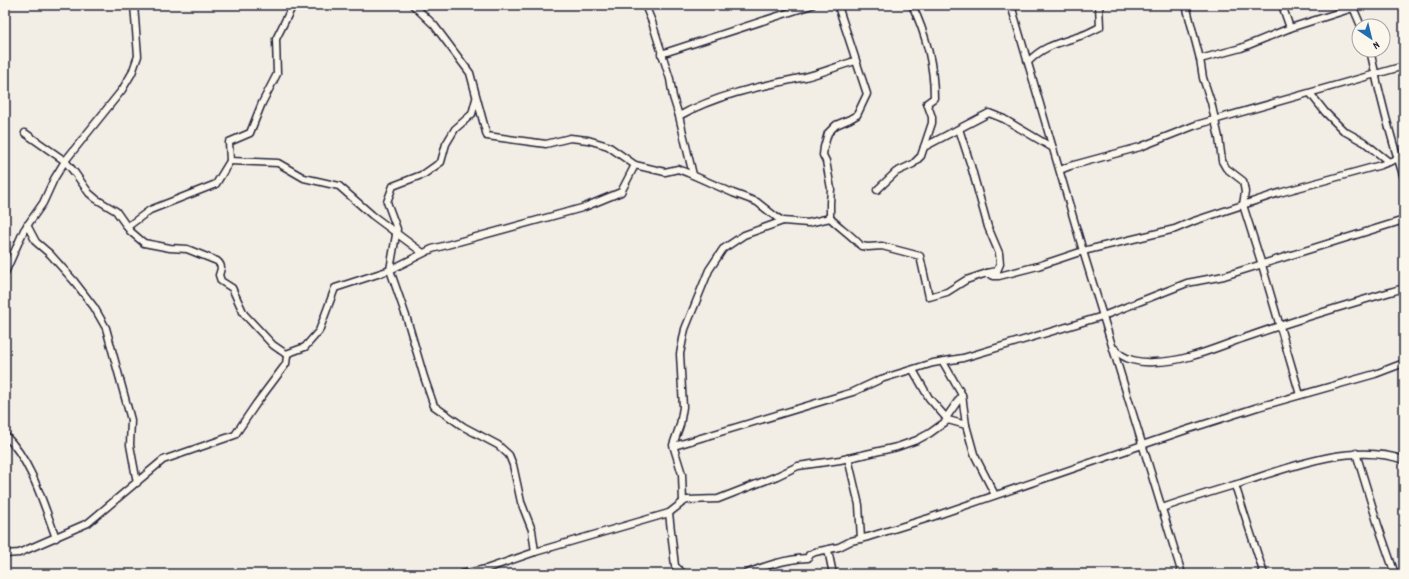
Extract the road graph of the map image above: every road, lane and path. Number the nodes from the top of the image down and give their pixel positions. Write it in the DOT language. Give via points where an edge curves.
graph roads {
  1 [pos="134,5"];
  2 [pos="292,5"];
  3 [pos="413,5"];
  4 [pos="645,5"];
  5 [pos="812,5"];
  6 [pos="839,5"];
  7 [pos="912,5"];
  8 [pos="1011,5"];
  9 [pos="1099,5"];
  10 [pos="1186,5"];
  11 [pos="1282,5"];
  12 [pos="1353,7"];
  13 [pos="1358,18"];
  14 [pos="1290,28"];
  15 [pos="661,54"];
  16 [pos="1372,58"];
  17 [pos="1200,59"];
  18 [pos="855,61"];
  19 [pos="1028,62"];
  20 [pos="1404,66"];
  21 [pos="1375,74"];
  22 [pos="1310,93"];
  23 [pos="476,97"];
  24 [pos="678,116"];
  25 [pos="1215,119"];
  26 [pos="959,129"];
  27 [pos="25,133"];
  28 [pos="924,147"];
  29 [pos="1053,148"];
  30 [pos="1401,157"];
  31 [pos="65,161"];
  32 [pos="230,161"];
  33 [pos="1389,162"];
  34 [pos="635,165"];
  35 [pos="1060,170"];
  36 [pos="693,175"];
  37 [pos="1404,178"];
  38 [pos="877,190"];
  39 [pos="1243,204"];
  40 [pos="830,218"];
  41 [pos="1404,220"];
  42 [pos="783,221"];
  43 [pos="27,226"];
  44 [pos="128,226"];
  45 [pos="396,234"];
  46 [pos="1084,251"];
  47 [pos="423,253"];
  48 [pos="1262,265"];
  49 [pos="390,270"];
  50 [pos="5,273"];
  51 [pos="987,273"];
  52 [pos="1404,288"];
  53 [pos="1104,316"];
  54 [pos="1279,326"];
  55 [pos="1113,346"];
  56 [pos="287,356"];
  57 [pos="944,362"];
  58 [pos="1404,365"];
  59 [pos="913,370"];
  60 [pos="962,395"];
  61 [pos="1300,395"];
  62 [pos="947,419"];
  63 [pos="966,425"];
  64 [pos="5,435"];
  65 [pos="1142,444"];
  66 [pos="674,446"];
  67 [pos="1356,453"];
  68 [pos="848,458"];
  69 [pos="1404,460"];
  70 [pos="137,483"];
  71 [pos="1235,484"];
  72 [pos="995,495"];
  73 [pos="683,502"];
  74 [pos="1162,508"];
  75 [pos="669,513"];
  76 [pos="56,538"];
  77 [pos="861,539"];
  78 [pos="828,550"];
  79 [pos="535,552"];
  80 [pos="5,554"];
  81 [pos="462,574"];
  82 [pos="684,574"];
  83 [pos="744,574"];
  84 [pos="833,574"];
  85 [pos="1182,574"];
  86 [pos="1264,574"];
  87 [pos="1395,574"];
  1 -- 31 [label="street" via="138,56 132,73 122,90"];
  2 -- 32 [label="street" via="276,39 277,74 250,133 229,142"];
  3 -- 23 [label="street" via="434,25 457,55 470,74"];
  4 -- 15 [label="street"];
  5 -- 15 [label="street"];
  6 -- 18 [label="street"];
  7 -- 28 [label="street" via="925,35 934,92 934,98 927,103 932,123"];
  8 -- 19 [label="street"];
  9 -- 19 [label="street" via="1100,26 1052,45 1033,56"];
  10 -- 17 [label="street"];
  11 -- 14 [label="street"];
  12 -- 13 [label="street"];
  12 -- 14 [label="street"];
  14 -- 17 [label="street" via="1241,48"];
  15 -- 24 [label="street" via="670,79"];
  16 -- 21 [label="street"];
  17 -- 25 [label="street"];
  18 -- 24 [label="street" via="806,76 753,87 706,103"];
  18 -- 40 [label="street" via="866,97 857,115 829,131 824,147 823,155 831,190"];
  19 -- 29 [label="street"];
  20 -- 21 [label="street"];
  21 -- 22 [label="street"];
  21 -- 30 [label="street"];
  22 -- 25 [label="street"];
  22 -- 33 [label="street" via="1344,131 1364,142"];
  23 -- 34 [label="street" via="487,136 546,144 570,138 588,140 608,146"];
  23 -- 45 [label="street" via="472,114 452,134 441,162 424,174 393,186 387,202 397,229"];
  24 -- 36 [label="street"];
  25 -- 35 [label="street" via="1140,148"];
  25 -- 39 [label="street" via="1222,161 1226,168 1243,181"];
  26 -- 28 [label="street"];
  26 -- 29 [label="street" via="989,112"];
  26 -- 51 [label="street" via="988,227 999,253 1000,264 997,271"];
  27 -- 31 [label="street"];
  28 -- 38 [label="street" via="917,160 896,172"];
  29 -- 35 [label="street"];
  30 -- 33 [label="street"];
  30 -- 37 [label="street"];
  31 -- 43 [label="street" via="43,204"];
  31 -- 44 [label="street" via="90,193 116,211"];
  32 -- 44 [label="street" via="216,184 150,210"];
  32 -- 45 [label="street" via="278,163 304,178 340,186"];
  33 -- 39 [label="street"];
  34 -- 36 [label="street" via="665,172 678,169"];
  34 -- 47 [label="street" via="621,192 614,195 582,208"];
  35 -- 46 [label="street"];
  36 -- 42 [label="street" via="757,202"];
  39 -- 46 [label="street" via="1175,229"];
  39 -- 48 [label="street"];
  40 -- 42 [label="street" via="808,223"];
  40 -- 51 [label="street" via="861,246 882,246 920,256 929,297"];
  41 -- 48 [label="street"];
  42 -- 66 [label="street" via="744,235 723,249 709,270 685,329 680,354 683,406"];
  43 -- 50 [label="street"];
  43 -- 70 [label="street" via="36,242 54,259 94,307 106,328 131,420 130,445"];
  44 -- 49 [label="street" via="144,243 187,249 221,264 221,281 232,288 244,314 273,345 286,354 305,347 319,331 335,288"];
  45 -- 47 [label="street"];
  45 -- 49 [label="street"];
  46 -- 51 [label="street" via="999,276"];
  46 -- 53 [label="street"];
  47 -- 49 [label="street"];
  48 -- 53 [label="street" via="1187,283"];
  48 -- 54 [label="street"];
  49 -- 79 [label="street" via="434,406 464,427 498,445 509,455 521,502 532,530"];
  52 -- 54 [label="street"];
  53 -- 55 [label="street"];
  53 -- 57 [label="street"];
  54 -- 55 [label="street" via="1175,360 1140,362 1119,354"];
  54 -- 61 [label="street"];
  55 -- 65 [label="street"];
  56 -- 70 [label="street" via="286,364 235,435 163,460"];
  57 -- 59 [label="street"];
  57 -- 60 [label="street"];
  58 -- 61 [label="street"];
  59 -- 62 [label="street" via="929,398"];
  59 -- 66 [label="street" via="881,379 853,392"];
  60 -- 62 [label="street"];
  60 -- 63 [label="street"];
  61 -- 65 [label="street"];
  62 -- 63 [label="street"];
  62 -- 68 [label="street" via="930,434 917,440"];
  63 -- 72 [label="street" via="974,454"];
  64 -- 76 [label="street" via="24,460 38,488"];
  65 -- 72 [label="street"];
  65 -- 74 [label="street"];
  66 -- 73 [label="street" via="682,474"];
  67 -- 69 [label="street" via="1388,455"];
  67 -- 71 [label="street" via="1301,464"];
  67 -- 87 [label="street"];
  68 -- 73 [label="street" via="798,466 718,498 691,499"];
  68 -- 77 [label="street" via="859,505"];
  70 -- 76 [label="street" via="88,523"];
  71 -- 74 [label="street"];
  71 -- 86 [label="street"];
  72 -- 77 [label="street" via="901,528"];
  73 -- 75 [label="street"];
  74 -- 85 [label="street"];
  75 -- 79 [label="street"];
  75 -- 82 [label="street" via="675,566"];
  76 -- 80 [label="street" via="20,553"];
  77 -- 78 [label="street"];
  78 -- 83 [label="street" via="815,552 808,558 782,561"];
  78 -- 84 [label="street"];
  79 -- 81 [label="street" via="486,569"];
}
